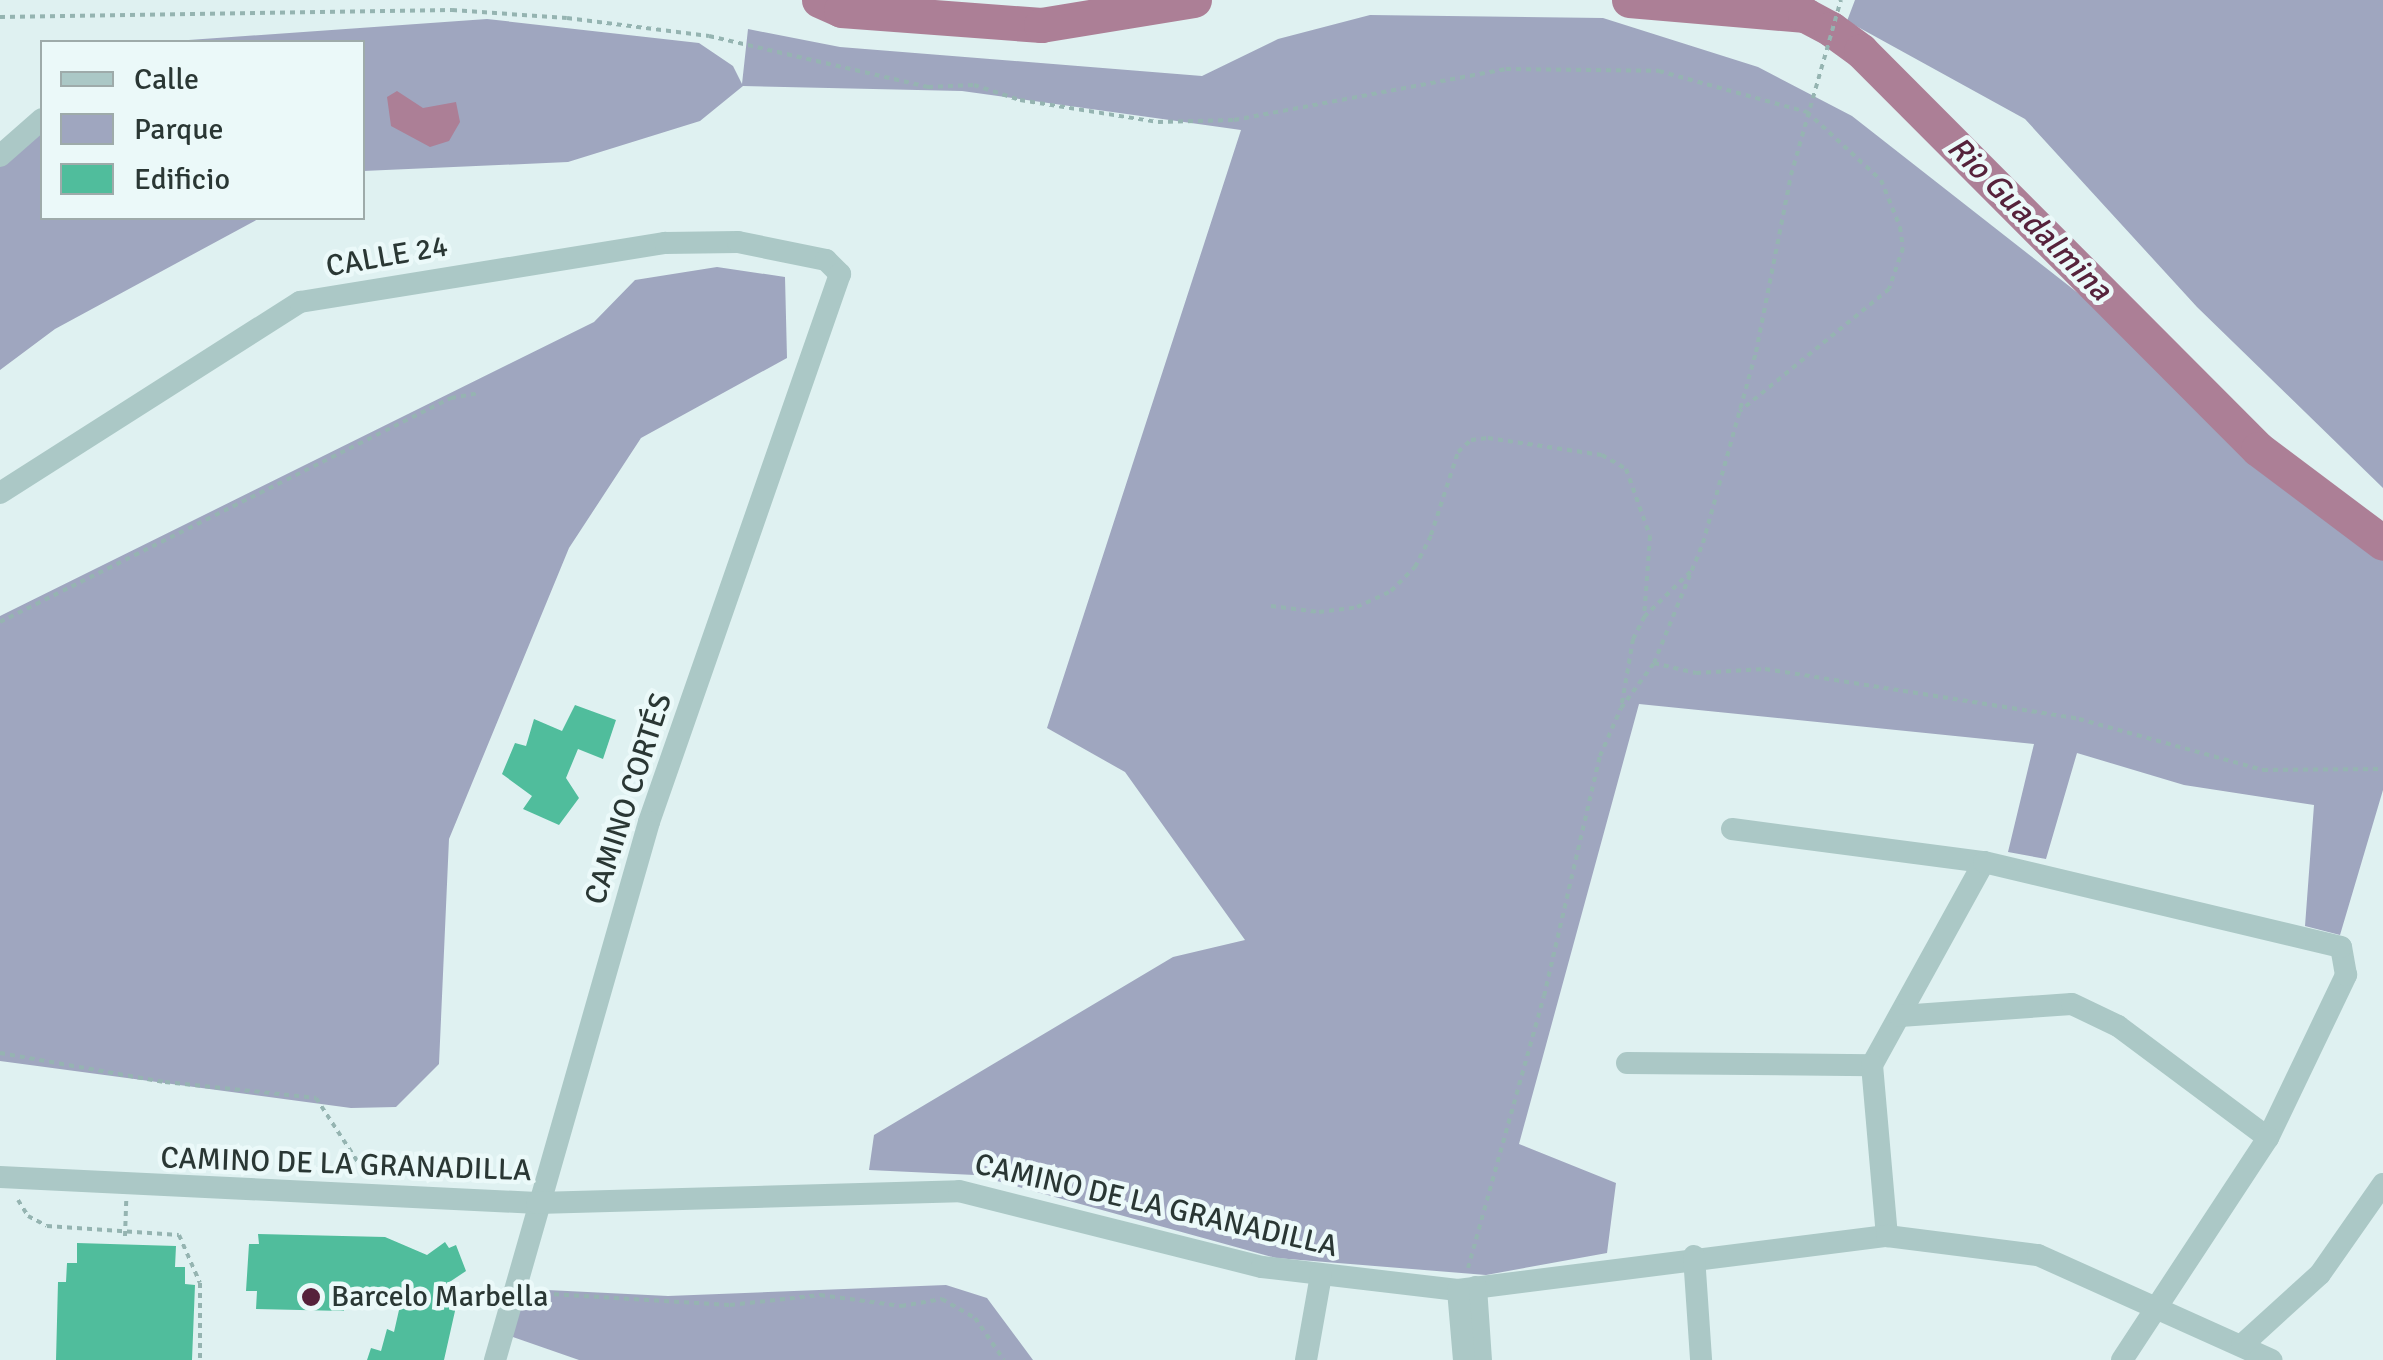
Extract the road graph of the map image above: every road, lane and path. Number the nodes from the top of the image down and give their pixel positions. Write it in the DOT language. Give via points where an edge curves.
graph roads {
  1 [pos="1841,0"];
  2 [pos="0,18"];
  3 [pos="1808,112"];
  4 [pos="40,121"];
  5 [pos="0,156"];
  6 [pos="834,266"];
  7 [pos="479,393"];
  8 [pos="1740,411"];
  9 [pos="0,493"];
  10 [pos="1692,570"];
  11 [pos="1271,606"];
  12 [pos="1644,617"];
  13 [pos="0,622"];
  14 [pos="1654,663"];
  15 [pos="1621,708"];
  16 [pos="2383,769"];
  17 [pos="1732,829"];
  18 [pos="1984,862"];
  19 [pos="1900,1016"];
  20 [pos="0,1053"];
  21 [pos="1627,1063"];
  22 [pos="1872,1065"];
  23 [pos="2268,1138"];
  24 [pos="2383,1184"];
  25 [pos="5,1186"];
  26 [pos="126,1187"];
  27 [pos="368,1196"];
  28 [pos="537,1203"];
  29 [pos="126,1228"];
  30 [pos="125,1236"];
  31 [pos="1887,1236"];
  32 [pos="1694,1256"];
  33 [pos="1321,1276"];
  34 [pos="1467,1288"];
  35 [pos="513,1291"];
  36 [pos="2154,1308"];
  37 [pos="2242,1345"];
  38 [pos="200,1360"];
  39 [pos="495,1360"];
  40 [pos="1004,1360"];
  41 [pos="1306,1360"];
  42 [pos="1464,1360"];
  43 [pos="1481,1360"];
  44 [pos="1701,1360"];
  45 [pos="2122,1360"];
  46 [pos="2272,1360"];
  1 -- 3 [label="path"];
  2 -- 3 [label="path" via="452,10 567,18 709,36 928,86 974,86 1158,122 1234,120 1506,69 1581,67 1659,71"];
  3 -- 8 [label="path"];
  3 -- 8 [label="path" via="1881,180 1900,227 1900,270 1873,304"];
  4 -- 5 [label="street"];
  6 -- 9 [label="street, CALLE 24" via="738,242 665,243 300,302"];
  6 -- 28 [label="street, CAMINO CORTÉS" via="840,286 791,459 649,822"];
  7 -- 13 [label="path" via="451,398"];
  8 -- 10 [label="path"];
  10 -- 12 [label="path"];
  10 -- 14 [label="path"];
  11 -- 12 [label="path" via="1320,612 1357,607 1390,590 1415,567 1431,535 1458,452 1471,440 1488,438 1602,454 1626,469 1650,536"];
  12 -- 15 [label="path" via="1633,639"];
  14 -- 15 [label="path"];
  14 -- 16 [label="path" via="1696,672 1766,668 2078,719 2263,770"];
  15 -- 34 [label="path" via="1600,756"];
  17 -- 18 [label="street"];
  18 -- 19 [label="street"];
  18 -- 23 [label="street" via="2340,947 2346,976"];
  19 -- 22 [label="street"];
  19 -- 23 [label="street" via="2072,1004 2118,1026"];
  20 -- 27 [label="path" via="165,1082 316,1098 345,1134 370,1182"];
  21 -- 22 [label="street"];
  22 -- 31 [label="street"];
  23 -- 36 [label="street"];
  24 -- 37 [label="street" via="2320,1274"];
  25 -- 26 [label="street, CAMINO DE LA GRANADILLA"];
  25 -- 29 [label="path" via="40,1225"];
  26 -- 27 [label="street, CAMINO DE LA GRANADILLA"];
  26 -- 29 [label="path"];
  27 -- 28 [label="street, CAMINO DE LA GRANADILLA"];
  28 -- 33 [label="street, CAMINO DE LA GRANADILLA" via="960,1191 1214,1256"];
  28 -- 35 [label="street, CAMINO CORTÉS"];
  29 -- 30 [label="path"];
  29 -- 38 [label="path" via="171,1231 185,1241 200,1284"];
  31 -- 32 [label="street, CAMINO DE LA GRANADILLA"];
  31 -- 36 [label="street, CAMINO DE LA GRANADILLA" via="2038,1255"];
  32 -- 34 [label="street, CAMINO DE LA GRANADILLA"];
  32 -- 44 [label="street"];
  33 -- 34 [label="street, CAMINO DE LA GRANADILLA"];
  33 -- 41 [label="street"];
  34 -- 42 [label="street"];
  34 -- 43 [label="street"];
  35 -- 39 [label="street, CAMINO CORTÉS"];
  35 -- 40 [label="path" via="730,1304 820,1295 902,1306 942,1299 975,1318"];
  36 -- 37 [label="street, CAMINO DE LA GRANADILLA"];
  36 -- 45 [label="street"];
  37 -- 46 [label="street, CAMINO DE LA GRANADILLA"];
}
